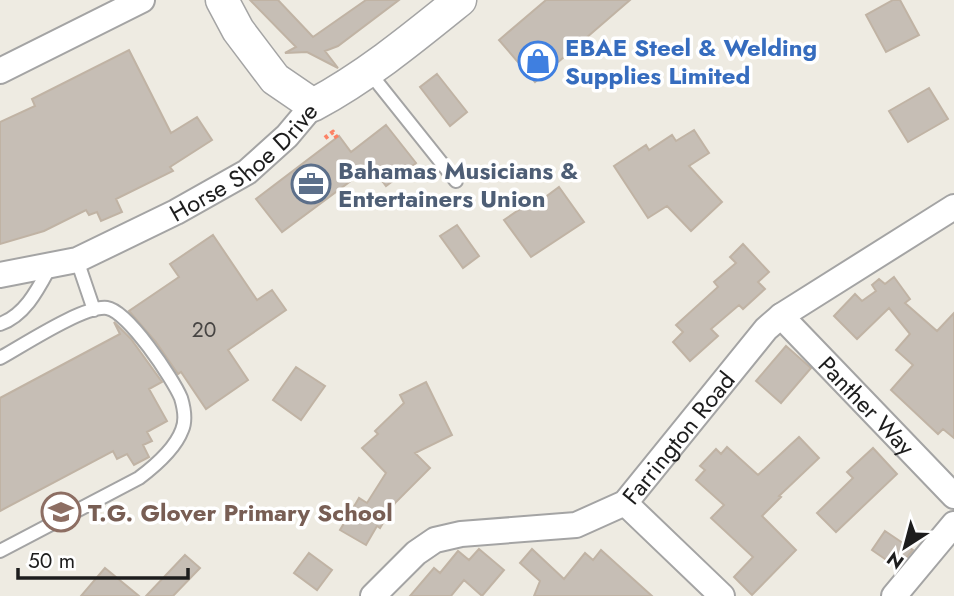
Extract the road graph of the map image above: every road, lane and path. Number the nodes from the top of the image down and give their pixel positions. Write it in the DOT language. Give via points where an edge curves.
graph roads {
  1 [pos="142,0"];
  2 [pos="222,0"];
  3 [pos="460,0"];
  4 [pos="0,71"];
  5 [pos="368,71"];
  6 [pos="313,105"];
  7 [pos="325,138"];
  8 [pos="337,138"];
  9 [pos="456,181"];
  10 [pos="954,207"];
  11 [pos="77,260"];
  12 [pos="51,264"];
  13 [pos="0,275"];
  14 [pos="94,310"];
  15 [pos="781,316"];
  16 [pos="0,324"];
  17 [pos="0,358"];
  18 [pos="954,496"];
  19 [pos="625,503"];
  20 [pos="954,524"];
  21 [pos="0,551"];
  22 [pos="373,596"];
  23 [pos="722,596"];
  24 [pos="894,596"];
  1 -- 4 [label="street"];
  2 -- 6 [label="street" via="275,79"];
  3 -- 5 [label="street, Horse Shoe Drive"];
  5 -- 6 [label="street, Horse Shoe Drive"];
  5 -- 9 [label="lane"];
  6 -- 11 [label="street, Horse Shoe Drive" via="247,172"];
  7 -- 8 [label="path" via="332,132"];
  10 -- 15 [label="street, Farrington Road"];
  11 -- 12 [label="street, Horse Shoe Drive"];
  11 -- 14 [label="lane"];
  12 -- 13 [label="street, Horse Shoe Drive"];
  12 -- 16 [label="lane" via="30,302"];
  14 -- 17 [label="lane"];
  14 -- 21 [label="lane" via="108,308 122,315 142,337 180,398 182,430 156,465 139,478"];
  15 -- 18 [label="street, Panther Way"];
  15 -- 19 [label="street, Farrington Road"];
  19 -- 22 [label="street, Farrington Road" via="576,525 435,540"];
  19 -- 23 [label="street"];
  20 -- 24 [label="street"];
}
